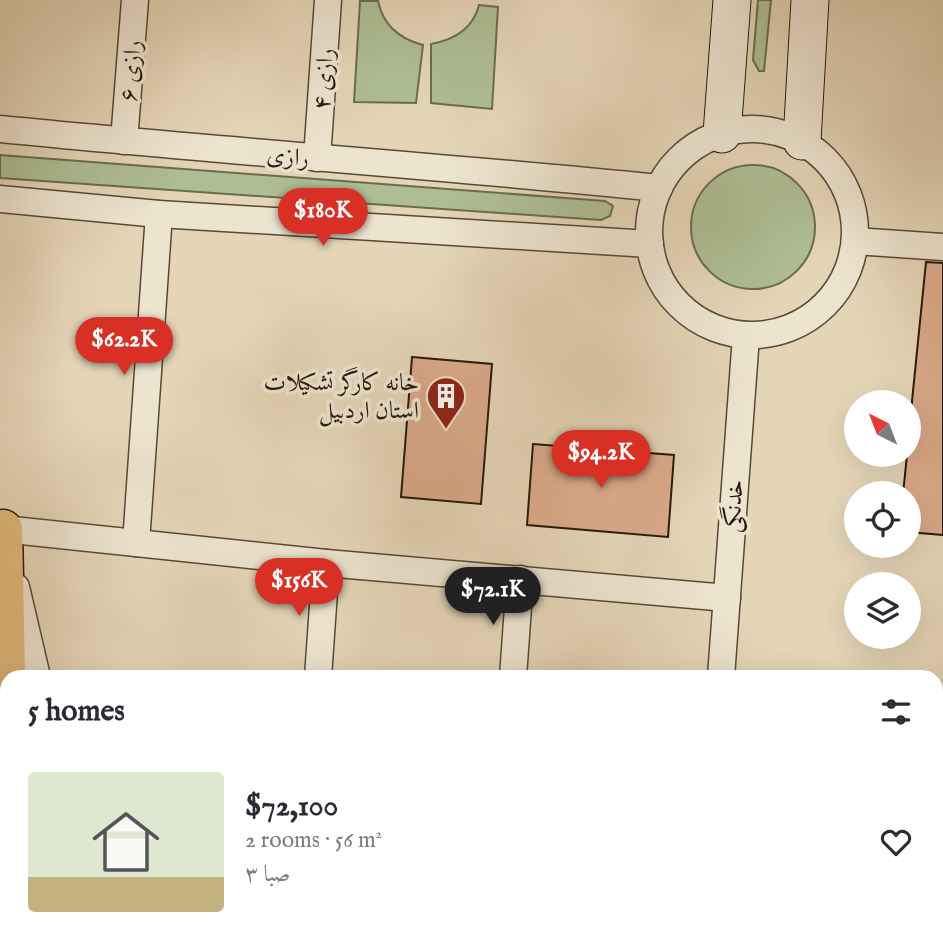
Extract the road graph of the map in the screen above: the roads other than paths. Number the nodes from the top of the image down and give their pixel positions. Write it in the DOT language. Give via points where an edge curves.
graph roads {
  1 [pos="135,0"];
  2 [pos="328,0"];
  3 [pos="732,0"];
  4 [pos="810,0"];
  5 [pos="0,129"];
  6 [pos="722,134"];
  7 [pos="124,141"];
  8 [pos="802,141"];
  9 [pos="317,158"];
  10 [pos="659,188"];
  11 [pos="0,199"];
  12 [pos="159,214"];
  13 [pos="855,241"];
  14 [pos="650,244"];
  15 [pos="943,247"];
  16 [pos="746,335"];
  17 [pos="1,526"];
  18 [pos="136,543"];
  19 [pos="326,563"];
  20 [pos="520,579"];
  21 [pos="727,598"];
  22 [pos="5,670"];
  23 [pos="35,670"];
  24 [pos="318,670"];
  25 [pos="514,670"];
  26 [pos="722,670"];
  1 -- 7 [label="street, رازی ۶"];
  2 -- 9 [label="street, رازی ۴"];
  3 -- 6 [label="street"];
  4 -- 8 [label="street"];
  5 -- 7 [label="street, رازی"];
  6 -- 8 [label="street" via="749,129"];
  6 -- 10 [label="street" via="696,146 675,164"];
  7 -- 9 [label="street, رازی"];
  8 -- 13 [label="street" via="826,159 844,183 854,211"];
  9 -- 10 [label="street, رازی"];
  10 -- 14 [label="street" via="650,216"];
  11 -- 12 [label="street"];
  12 -- 14 [label="street"];
  12 -- 18 [label="street"];
  13 -- 15 [label="street"];
  13 -- 16 [label="street" via="848,272 831,299 807,320 778,333"];
  14 -- 16 [label="street" via="660,279 681,307 711,327"];
  16 -- 21 [label="street, خدنگی"];
  17 -- 18 [label="street"];
  17 -- 22 [label="highway"];
  17 -- 23 [label="street"];
  18 -- 19 [label="street"];
  19 -- 20 [label="street"];
  19 -- 24 [label="street"];
  20 -- 21 [label="street"];
  20 -- 25 [label="street"];
  21 -- 26 [label="street, خدنگی"];
}
